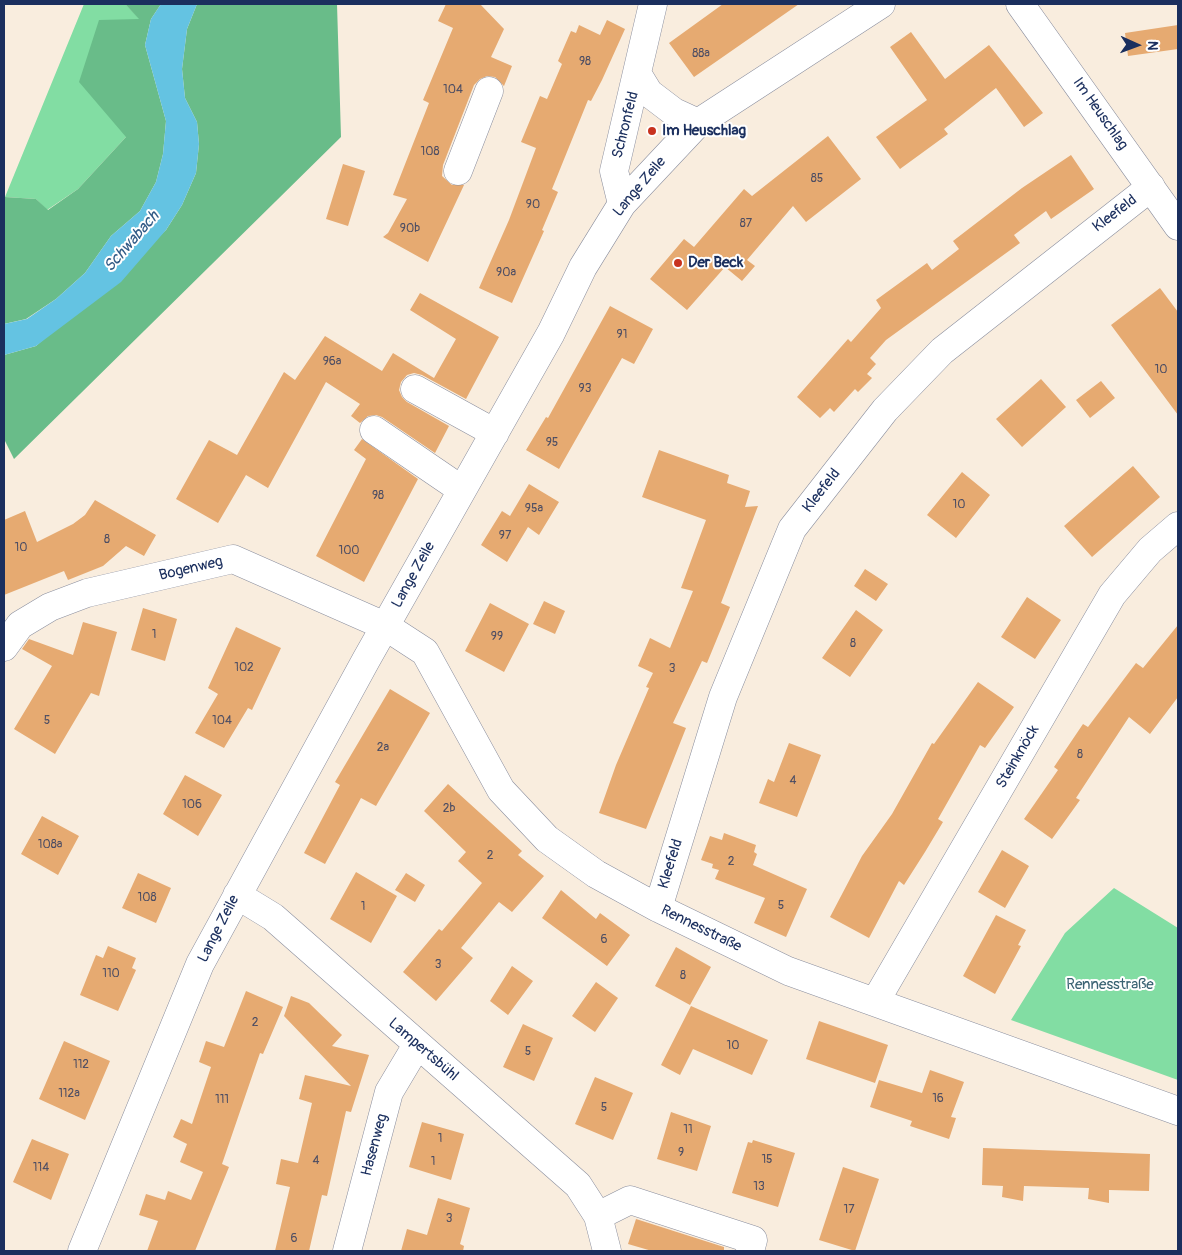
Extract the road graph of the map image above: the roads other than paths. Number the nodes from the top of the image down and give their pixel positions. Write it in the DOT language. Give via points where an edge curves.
graph roads {
  1 [pos="654,4"];
  2 [pos="881,4"];
  3 [pos="1020,4"];
  4 [pos="638,75"];
  5 [pos="489,91"];
  6 [pos="698,123"];
  7 [pos="458,171"];
  8 [pos="1151,187"];
  9 [pos="622,204"];
  10 [pos="1178,226"];
  11 [pos="418,383"];
  12 [pos="498,427"];
  13 [pos="374,430"];
  14 [pos="406,471"];
  15 [pos="459,496"];
  16 [pos="1178,526"];
  17 [pos="12,626"];
  18 [pos="385,626"];
  19 [pos="4,647"];
  20 [pos="237,895"];
  21 [pos="658,908"];
  22 [pos="875,1002"];
  23 [pos="417,1045"];
  24 [pos="1178,1112"];
  25 [pos="598,1216"];
  26 [pos="82,1251"];
  27 [pos="347,1251"];
  28 [pos="607,1251"];
  29 [pos="750,1251"];
  1 -- 4 [label="street, Schronfeld"];
  2 -- 6 [label="street, Lange Zeile"];
  3 -- 8 [label="street, Im Heuschlag"];
  4 -- 6 [label="street, Schronfeld" via="649,93 674,112"];
  4 -- 9 [label="street, Schronfeld" via="614,171"];
  5 -- 7 [label="street"];
  6 -- 9 [label="street, Lange Zeile"];
  8 -- 10 [label="street, Im Heuschlag"];
  8 -- 21 [label="street, Kleefeld" via="942,351 885,410 792,529 723,697"];
  9 -- 12 [label="street, Lange Zeile" via="583,266 551,333"];
  11 -- 12 [label="street"];
  12 -- 15 [label="street, Lange Zeile"];
  13 -- 15 [label="street"];
  14 -- 15 [label="street"];
  15 -- 18 [label="street, Lange Zeile"];
  16 -- 22 [label="street, Steinknöck" via="1150,550 1112,595"];
  17 -- 18 [label="street, Bogenweg" via="87,592 233,559"];
  17 -- 19 [label="street, Bogenweg"];
  18 -- 20 [label="street, Lange Zeile"];
  18 -- 21 [label="street, Rennesstraße" via="425,652 501,790 547,839 596,874"];
  20 -- 23 [label="street, Lampertsbühl" via="274,917"];
  20 -- 26 [label="street, Lange Zeile" via="200,964"];
  21 -- 22 [label="street, Rennesstraße" via="788,971"];
  22 -- 24 [label="street, Rennesstraße"];
  23 -- 25 [label="street, Lampertsbühl" via="578,1185"];
  23 -- 27 [label="street, Hasenweg" via="389,1092"];
  25 -- 28 [label="street, Lampertsbühl"];
  25 -- 29 [label="street" via="630,1200 753,1240"];
}
